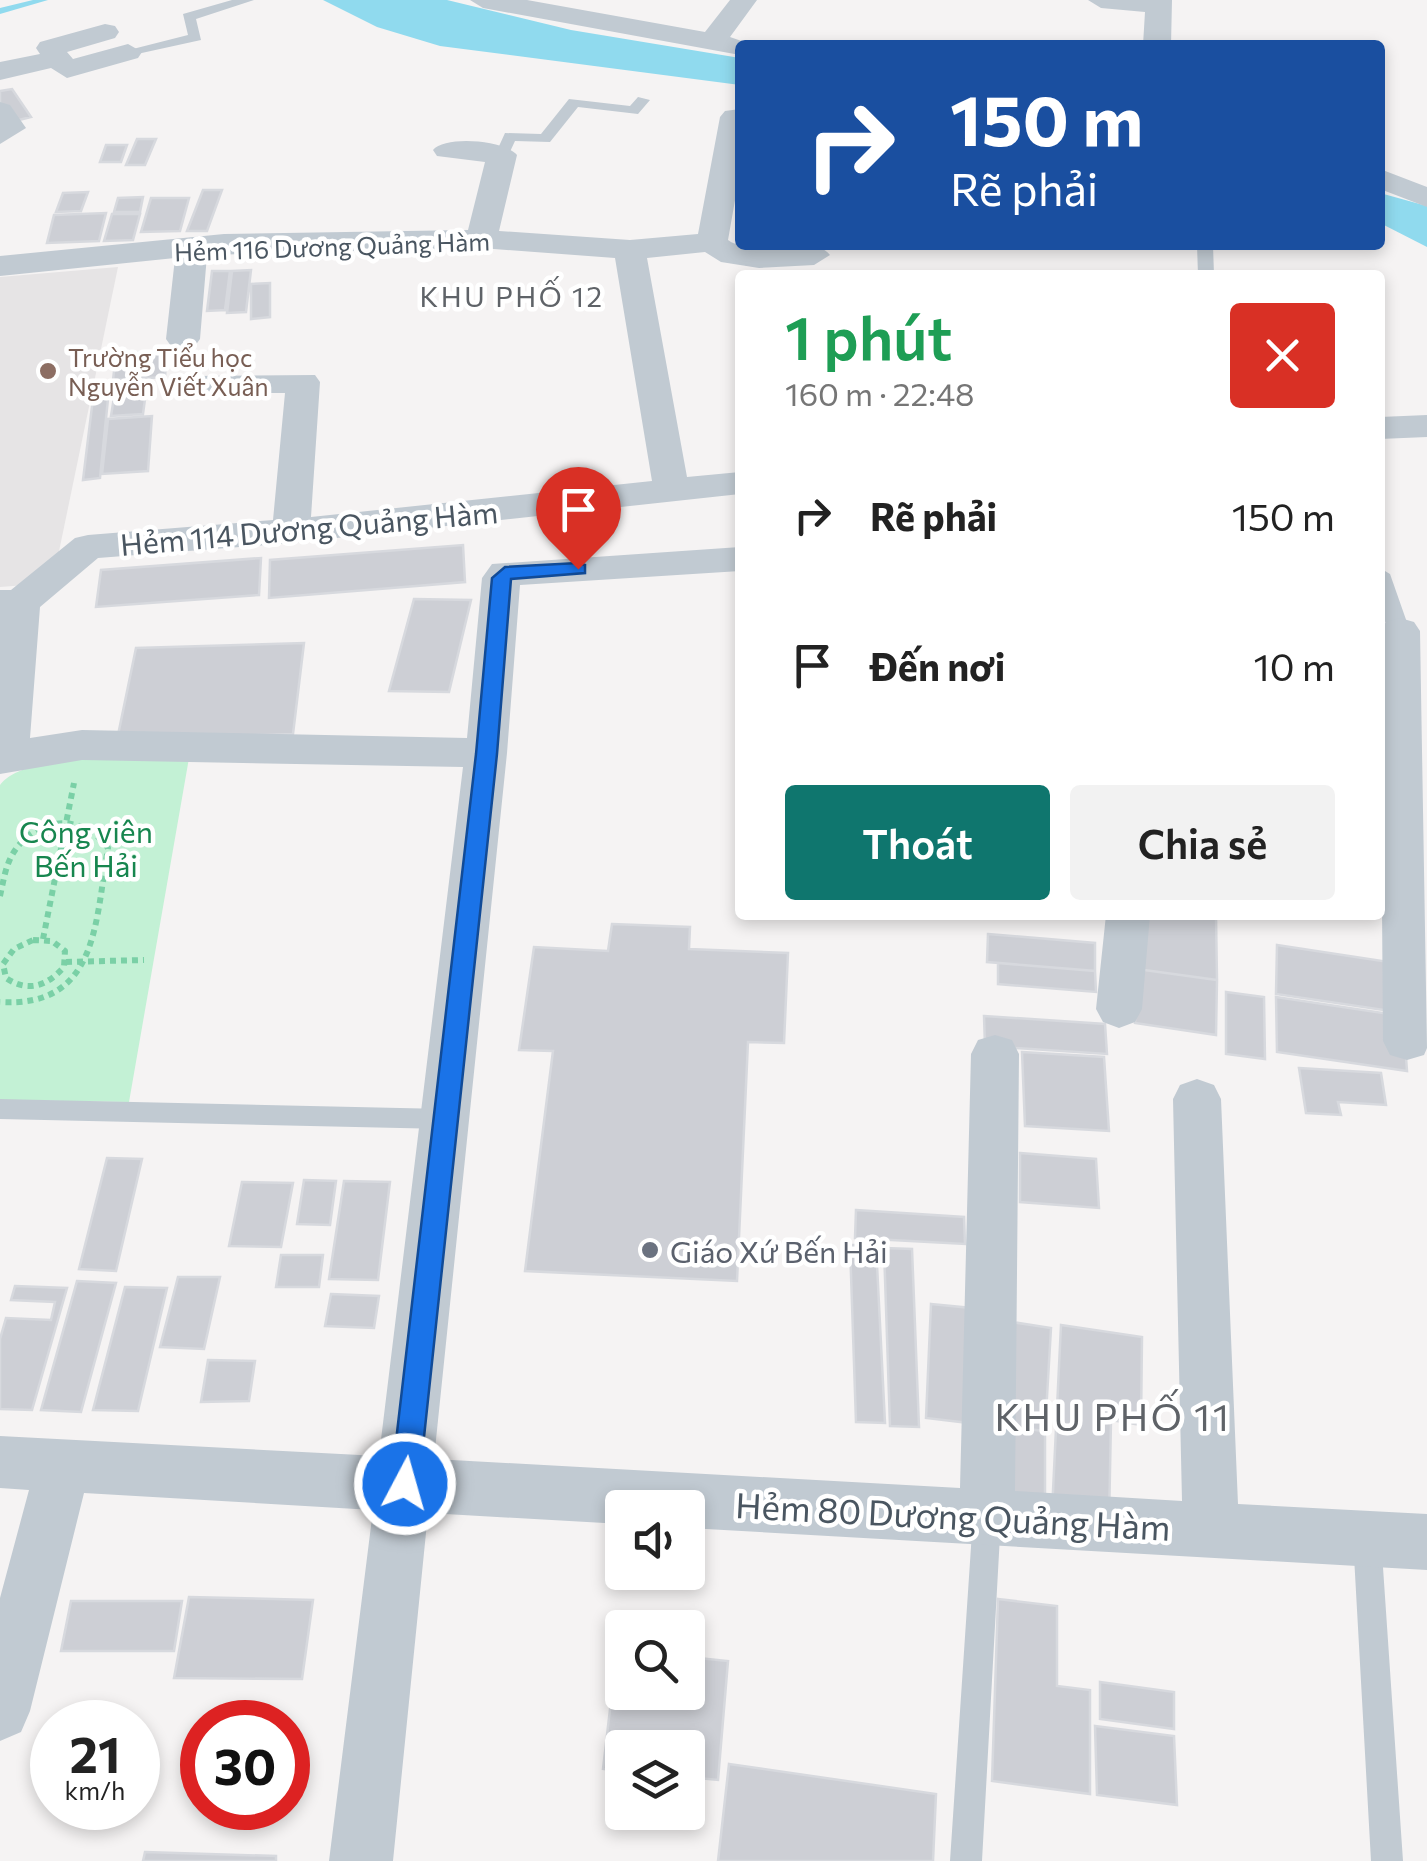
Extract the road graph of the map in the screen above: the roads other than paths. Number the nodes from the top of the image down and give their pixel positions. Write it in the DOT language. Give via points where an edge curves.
graph roads {
  1 [pos="248,0"];
  2 [pos="483,0"];
  3 [pos="744,0"];
  4 [pos="1101,0"];
  5 [pos="1159,2"];
  6 [pos="105,32"];
  7 [pos="1157,40"];
  8 [pos="726,44"];
  9 [pos="128,52"];
  10 [pos="56,59"];
  11 [pos="0,72"];
  12 [pos="643,100"];
  13 [pos="0,111"];
  14 [pos="735,117"];
  15 [pos="0,135"];
  16 [pos="448,150"];
  17 [pos="502,155"];
  18 [pos="1385,180"];
  19 [pos="1427,198"];
  20 [pos="481,238"];
  21 [pos="712,242"];
  22 [pos="192,248"];
  23 [pos="630,250"];
  24 [pos="814,254"];
  25 [pos="0,266"];
  26 [pos="183,339"];
  27 [pos="190,386"];
  28 [pos="1427,426"];
  29 [pos="1385,428"];
  30 [pos="735,484"];
  31 [pos="672,493"];
  32 [pos="291,531"];
  33 [pos="735,560"];
  34 [pos="1385,587"];
  35 [pos="9,604"];
  36 [pos="1402,632"];
  37 [pos="486,754"];
  38 [pos="1,758"];
  39 [pos="1416,870"];
  40 [pos="1128,920"];
  41 [pos="1119,1009"];
  42 [pos="1407,1041"];
  43 [pos="995,1054"];
  44 [pos="1197,1099"];
  45 [pos="0,1109"];
  46 [pos="446,1119"];
  47 [pos="0,1462"];
  48 [pos="64,1465"];
  49 [pos="405,1484"];
  50 [pos="986,1517"];
  51 [pos="1211,1530"];
  52 [pos="1366,1538"];
  53 [pos="1427,1542"];
  54 [pos="0,1710"];
  55 [pos="361,1861"];
  56 [pos="966,1861"];
  57 [pos="1388,1861"];
  1 -- 9 [label="lane" via="188,17 196,37"];
  2 -- 8 [label="street"];
  3 -- 8 [label="street"];
  4 -- 5 [label="street"];
  5 -- 7 [label="street"];
  6 -- 10 [label="street" via="53,46"];
  9 -- 10 [label="street" via="72,70"];
  10 -- 11 [label="street"];
  12 -- 17 [label="lane" via="633,111 574,102 545,139 510,136"];
  13 -- 15 [label="street" via="11,128"];
  14 -- 21 [label="street"];
  16 -- 17 [label="street"];
  17 -- 20 [label="street"];
  18 -- 19 [label="street"];
  20 -- 22 [label="street, Hẻm 116 Dương Quảng Hàm"];
  20 -- 23 [label="street, Hẻm 116 Dương Quảng Hàm"];
  21 -- 23 [label="street, Hẻm 116 Dương Quảng Hàm"];
  21 -- 24 [label="street" via="738,258"];
  22 -- 25 [label="street, Hẻm 116 Dương Quảng Hàm"];
  22 -- 26 [label="street"];
  23 -- 31 [label="street"];
  27 -- 32 [label="street" via="303,382"];
  28 -- 29 [label="street"];
  30 -- 31 [label="street, Hẻm 114 Dương Quảng Hàm"];
  31 -- 32 [label="street, Hẻm 114 Dương Quảng Hàm"];
  32 -- 35 [label="street, Hẻm 114 Dương Quảng Hàm" via="88,547"];
  33 -- 37 [label="street" via="505,573"];
  34 -- 36 [label="lane"];
  35 -- 38 [label="street" via="10,737"];
  36 -- 39 [label="street"];
  37 -- 38 [label="street" via="82,744"];
  37 -- 46 [label="street"];
  39 -- 42 [label="street"];
  40 -- 41 [label="street"];
  43 -- 50 [label="street"];
  44 -- 51 [label="street"];
  45 -- 46 [label="lane"];
  46 -- 49 [label="street"];
  47 -- 48 [label="street, Hẻm 80 Dương Quảng Hàm"];
  48 -- 49 [label="street, Hẻm 80 Dương Quảng Hàm"];
  48 -- 54 [label="street"];
  49 -- 50 [label="street, Hẻm 80 Dương Quảng Hàm"];
  49 -- 55 [label="street"];
  50 -- 51 [label="street, Hẻm 80 Dương Quảng Hàm"];
  50 -- 56 [label="lane"];
  51 -- 52 [label="street, Hẻm 80 Dương Quảng Hàm"];
  52 -- 53 [label="street, Hẻm 80 Dương Quảng Hàm"];
  52 -- 57 [label="lane"];
}
